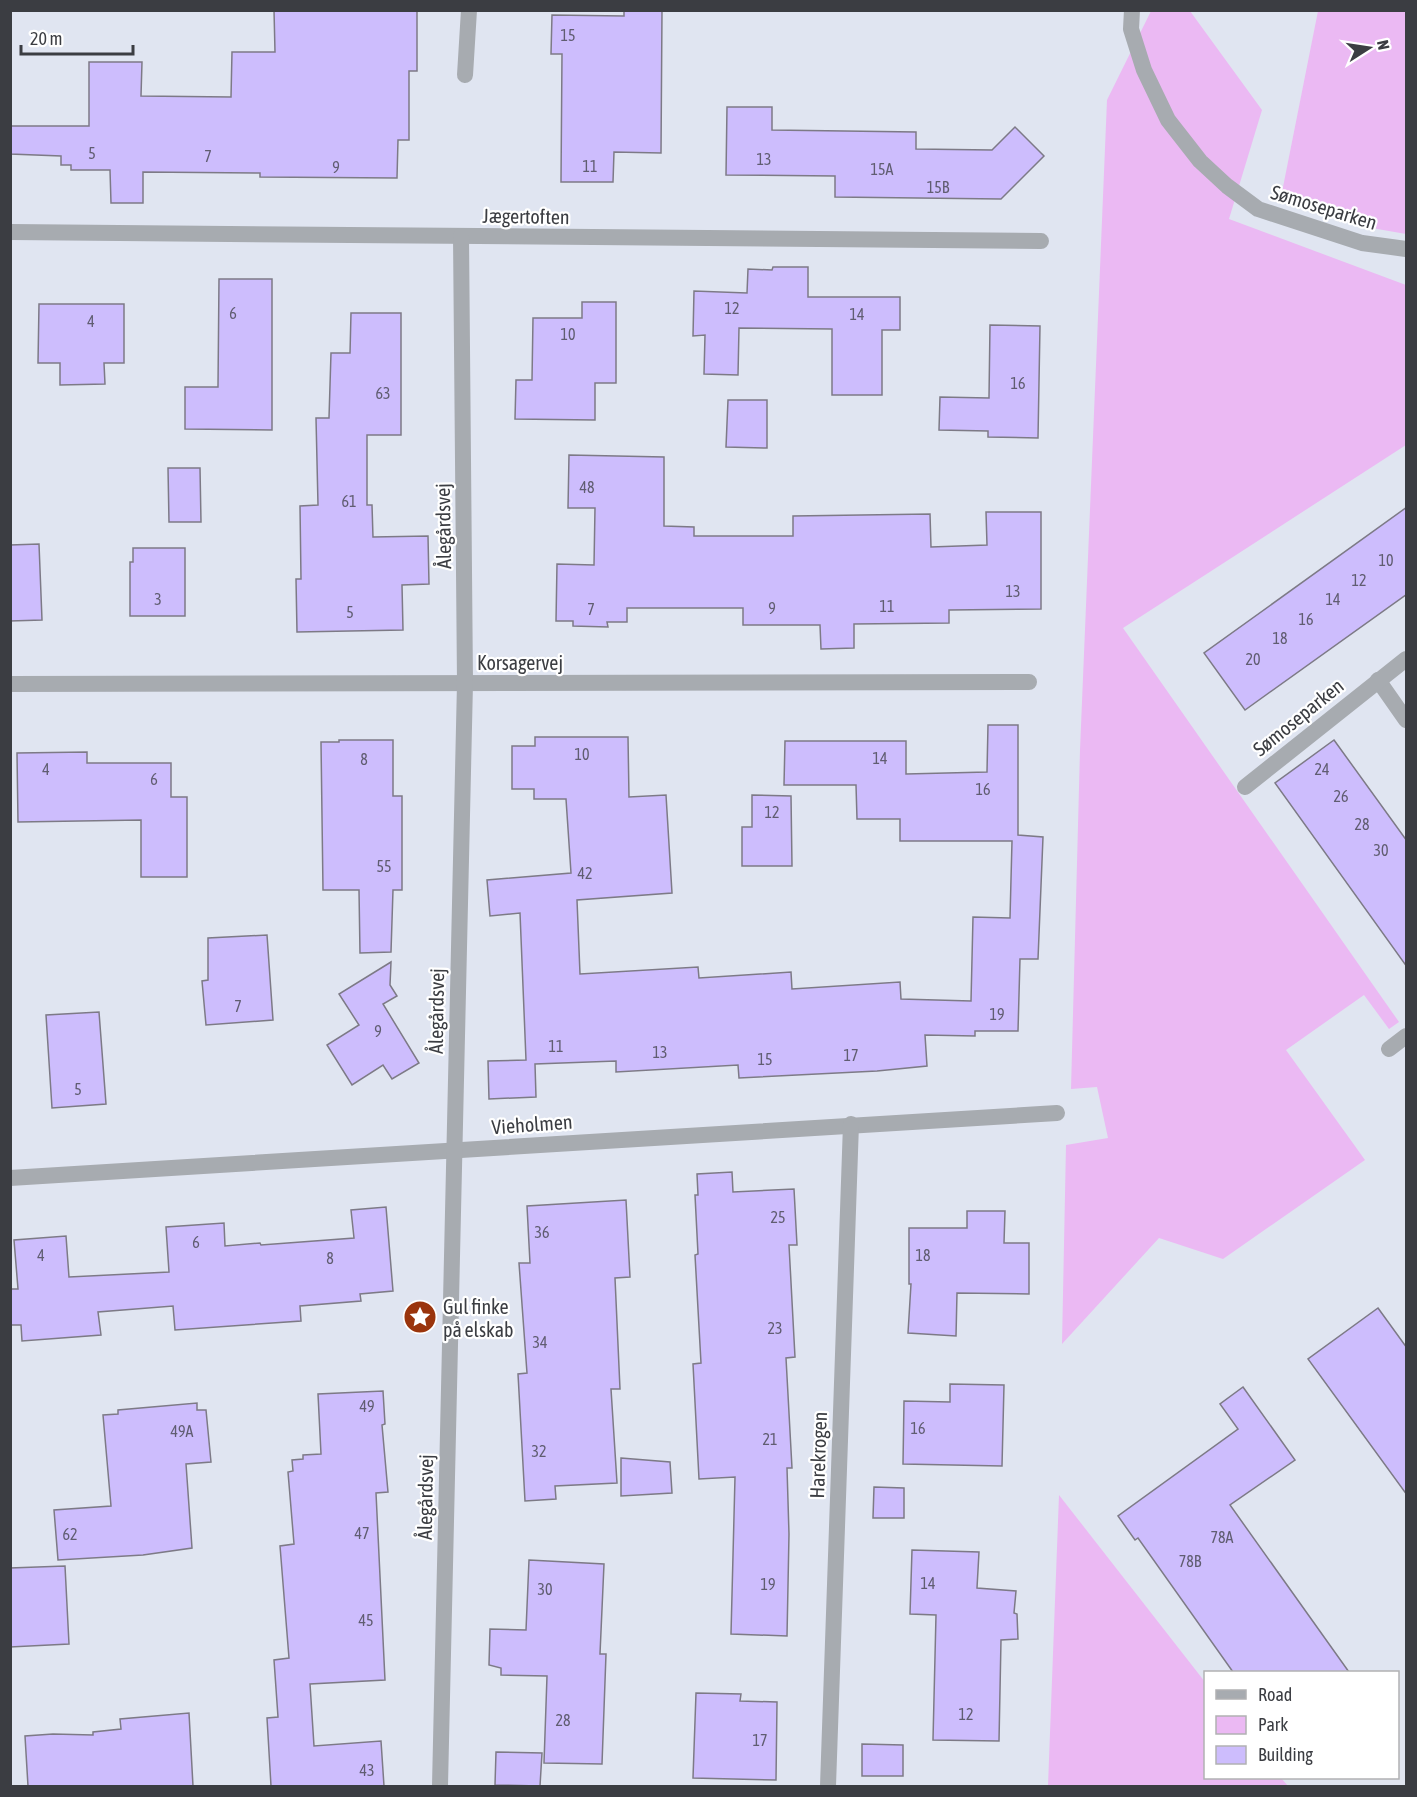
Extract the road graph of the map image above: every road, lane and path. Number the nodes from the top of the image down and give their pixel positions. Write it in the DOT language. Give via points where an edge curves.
graph roads {
  1 [pos="469,10"];
  2 [pos="1132,10"];
  3 [pos="465,75"];
  4 [pos="10,232"];
  5 [pos="461,236"];
  6 [pos="1041,241"];
  7 [pos="1407,249"];
  8 [pos="1407,659"];
  9 [pos="1378,680"];
  10 [pos="1029,682"];
  11 [pos="465,683"];
  12 [pos="10,684"];
  13 [pos="1407,720"];
  14 [pos="1245,787"];
  15 [pos="1407,1036"];
  16 [pos="1389,1049"];
  17 [pos="1056,1113"];
  18 [pos="851,1124"];
  19 [pos="454,1151"];
  20 [pos="10,1178"];
  21 [pos="440,1786"];
  22 [pos="828,1786"];
  1 -- 3 [label="street"];
  2 -- 7 [label="street, Sømoseparken" via="1131,29 1144,70 1168,120 1200,161 1227,186 1258,209 1362,243"];
  4 -- 5 [label="street, Jægertoften"];
  5 -- 6 [label="street, Jægertoften"];
  5 -- 11 [label="street, Ålegårdsvej"];
  8 -- 9 [label="street, Sømoseparken"];
  9 -- 13 [label="street"];
  9 -- 14 [label="street, Sømoseparken"];
  10 -- 11 [label="street, Korsagervej"];
  11 -- 12 [label="street, Korsagervej"];
  11 -- 19 [label="street, Ålegårdsvej"];
  15 -- 16 [label="street"];
  17 -- 18 [label="street, Vieholmen"];
  18 -- 19 [label="street, Vieholmen"];
  18 -- 22 [label="street, Harekrogen"];
  19 -- 20 [label="street, Vieholmen"];
  19 -- 21 [label="street, Ålegårdsvej"];
}
